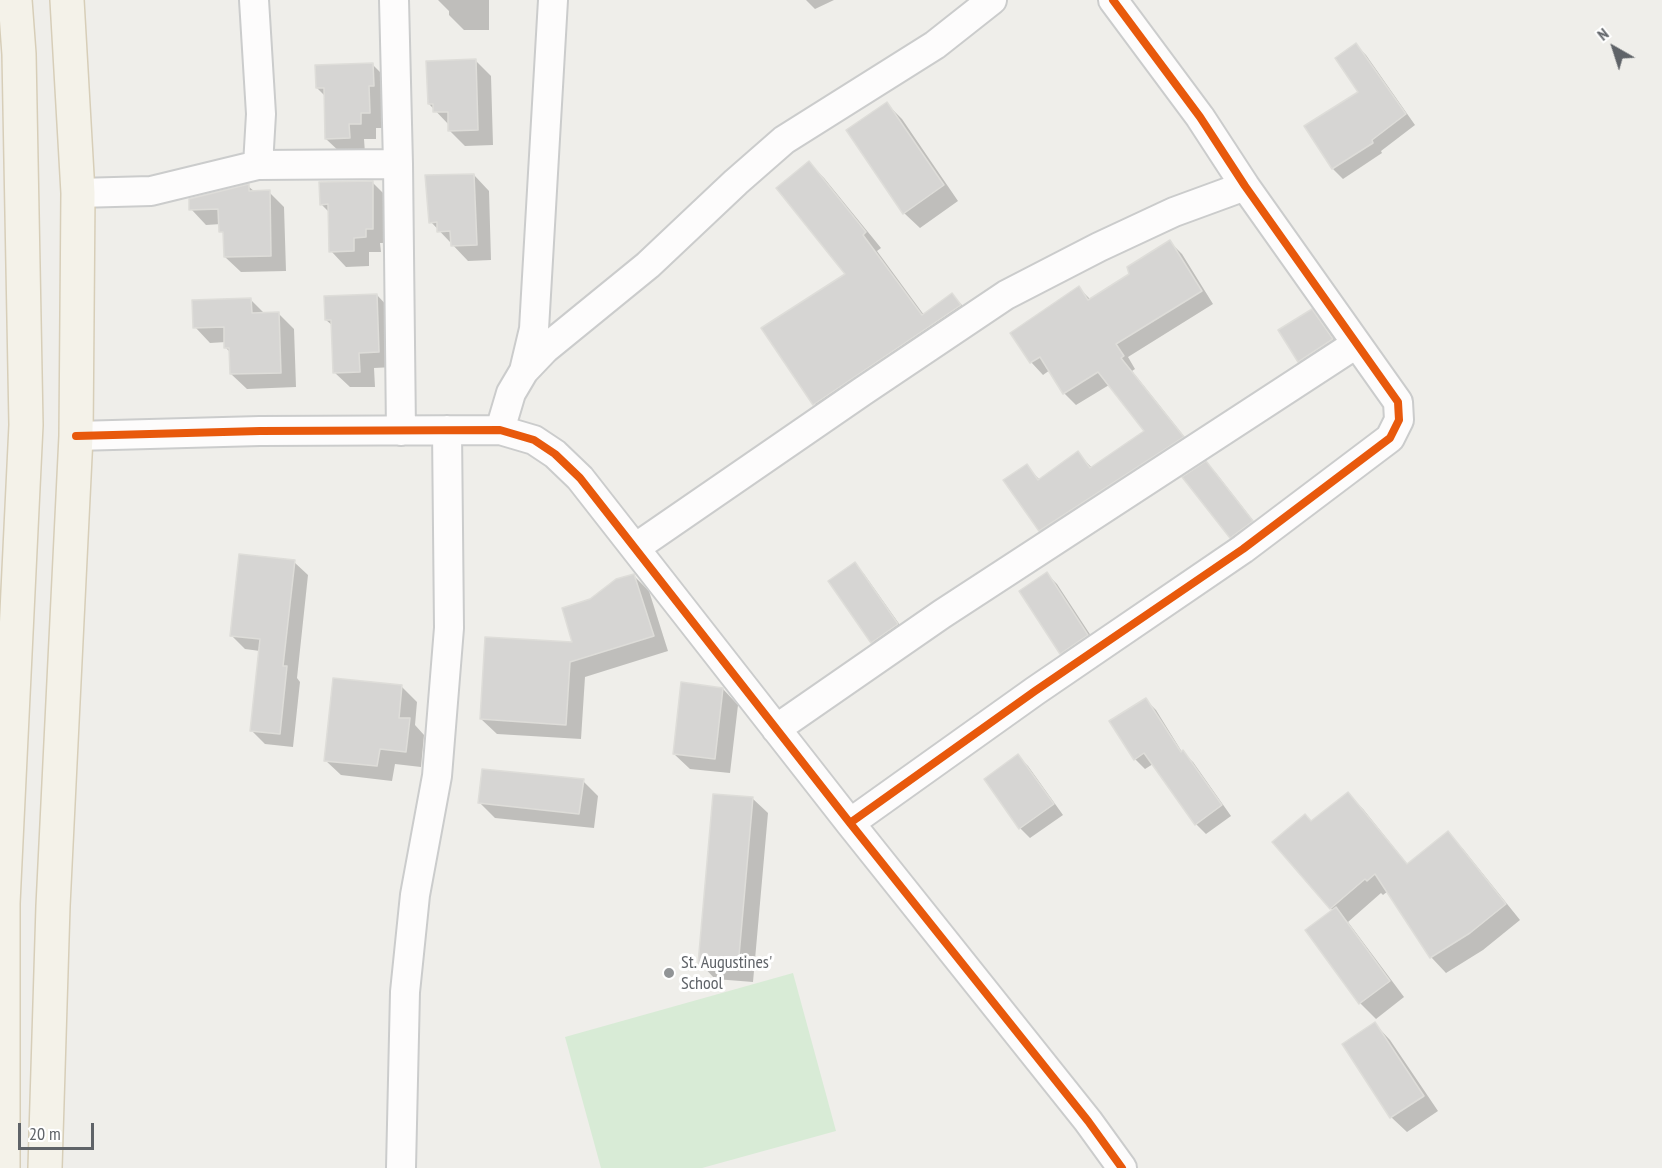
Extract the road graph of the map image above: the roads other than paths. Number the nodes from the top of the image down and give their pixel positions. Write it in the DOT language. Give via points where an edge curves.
graph roads {
  1 [pos="15,0"];
  2 [pos="66,0"];
  3 [pos="254,0"];
  4 [pos="394,0"];
  5 [pos="553,0"];
  6 [pos="992,0"];
  7 [pos="1113,0"];
  8 [pos="9,55"];
  9 [pos="398,164"];
  10 [pos="258,165"];
  11 [pos="1245,186"];
  12 [pos="78,192"];
  13 [pos="1356,344"];
  14 [pos="524,371"];
  15 [pos="447,430"];
  16 [pos="500,430"];
  17 [pos="401,431"];
  18 [pos="76,436"];
  19 [pos="635,548"];
  20 [pos="8,634"];
  21 [pos="776,729"];
  22 [pos="850,823"];
  23 [pos="2,1118"];
  24 [pos="3,1168"];
  25 [pos="45,1168"];
  26 [pos="401,1168"];
  27 [pos="1122,1168"];
  1 -- 8 [label="main road"];
  2 -- 12 [label="main road"];
  3 -- 10 [label="street" via="261,114"];
  4 -- 9 [label="street"];
  5 -- 14 [label="street" via="534,329"];
  6 -- 14 [label="street" via="935,45 784,140 648,265"];
  7 -- 11 [label="street" via="1200,117"];
  8 -- 20 [label="main road" via="26,425"];
  9 -- 10 [label="street"];
  9 -- 17 [label="street"];
  10 -- 12 [label="street" via="151,191"];
  11 -- 13 [label="street"];
  11 -- 19 [label="street" via="1099,247 1006,295"];
  12 -- 18 [label="main road"];
  13 -- 21 [label="street" via="942,614"];
  13 -- 22 [label="street" via="1398,402 1399,420 1390,438 1243,549"];
  14 -- 16 [label="street" via="510,393"];
  15 -- 16 [label="street"];
  15 -- 17 [label="street"];
  15 -- 26 [label="street" via="449,628 437,776 415,896 405,992"];
  16 -- 19 [label="street" via="534,440 555,454 580,478"];
  17 -- 18 [label="street"];
  18 -- 25 [label="main road" via="53,906"];
  19 -- 21 [label="street"];
  20 -- 23 [label="main road"];
  21 -- 22 [label="street"];
  22 -- 27 [label="street"];
  23 -- 24 [label="main road"];
}
